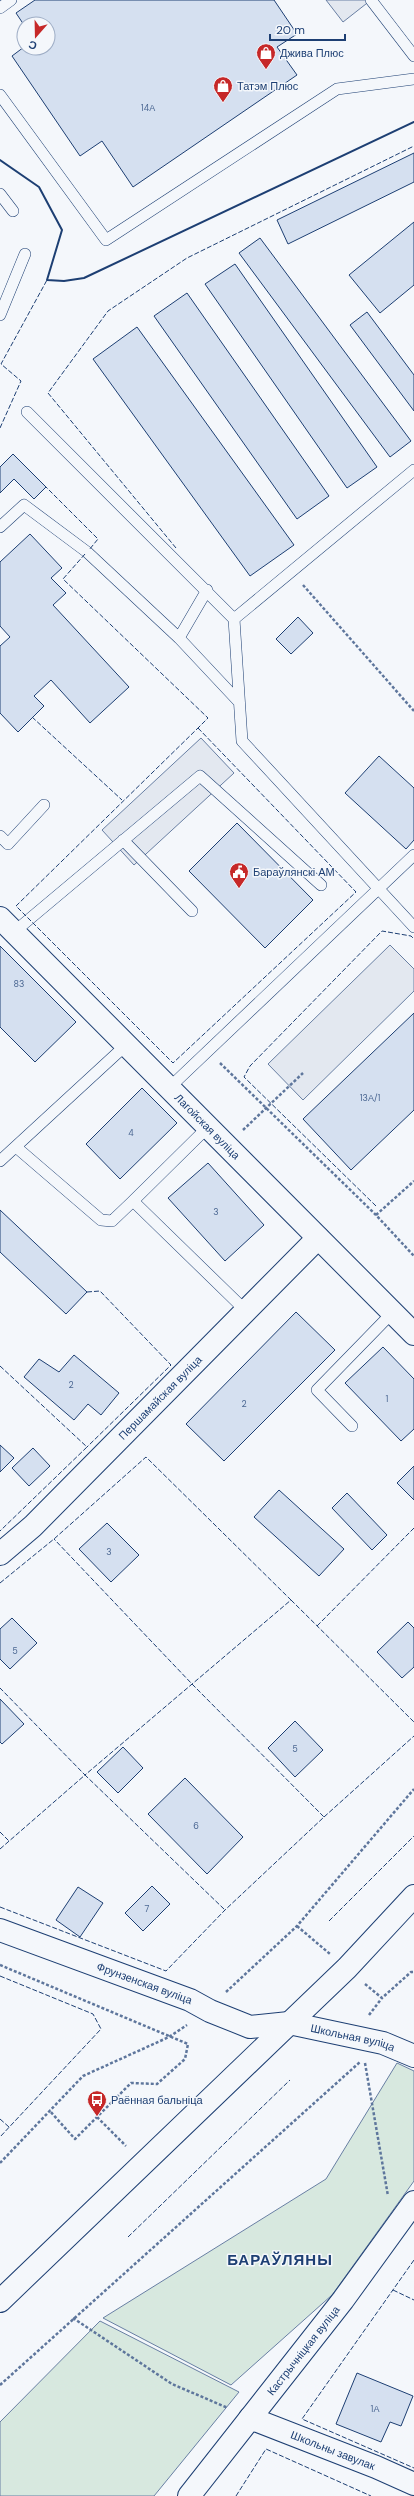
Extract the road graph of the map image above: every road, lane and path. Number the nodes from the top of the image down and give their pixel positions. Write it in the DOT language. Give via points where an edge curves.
graph roads {
  1 [pos="11,0"];
  2 [pos="371,0"];
  3 [pos="0,8"];
  4 [pos="414,56"];
  5 [pos="414,79"];
  6 [pos="0,95"];
  7 [pos="0,194"];
  8 [pos="13,210"];
  9 [pos="25,254"];
  10 [pos="0,315"];
  11 [pos="27,412"];
  12 [pos="414,470"];
  13 [pos="0,526"];
  14 [pos="292,573"];
  15 [pos="207,590"];
  16 [pos="234,619"];
  17 [pos="179,638"];
  18 [pos="239,702"];
  19 [pos="414,711"];
  20 [pos="44,805"];
  21 [pos="0,836"];
  22 [pos="123,840"];
  23 [pos="414,856"];
  24 [pos="321,885"];
  25 [pos="378,889"];
  26 [pos="192,911"];
  27 [pos="7,925"];
  28 [pos="414,927"];
  29 [pos="126,1045"];
  30 [pos="208,1051"];
  31 [pos="304,1073"];
  32 [pos="169,1088"];
  33 [pos="266,1108"];
  34 [pos="208,1127"];
  35 [pos="227,1146"];
  36 [pos="16,1147"];
  37 [pos="0,1161"];
  38 [pos="414,1181"];
  39 [pos="133,1201"];
  40 [pos="376,1215"];
  41 [pos="318,1238"];
  42 [pos="414,1256"];
  43 [pos="246,1310"];
  44 [pos="392,1312"];
  45 [pos="414,1334"];
  46 [pos="352,1426"];
  47 [pos="0,1554"];
  48 [pos="414,1896"];
  49 [pos="0,1930"];
  50 [pos="0,1965"];
  51 [pos="289,2023"];
  52 [pos="414,2056"];
  53 [pos="49,2110"];
  54 [pos="97,2117"];
  55 [pos="144,2163"];
  56 [pos="414,2202"];
  57 [pos="394,2229"];
  58 [pos="0,2301"];
  59 [pos="74,2318"];
  60 [pos="0,2385"];
  61 [pos="250,2418"];
  62 [pos="414,2484"];
  63 [pos="189,2496"];
  1 -- 3 [label="lane"];
  2 -- 4 [label="lane"];
  5 -- 6 [label="lane" via="337,89 106,240"];
  7 -- 8 [label="lane"];
  9 -- 10 [label="lane"];
  11 -- 15 [label="lane"];
  12 -- 14 [label="lane"];
  13 -- 17 [label="lane" via="24,504 87,552"];
  14 -- 16 [label="lane"];
  14 -- 19 [label="path"];
  15 -- 16 [label="lane"];
  15 -- 17 [label="lane"];
  16 -- 18 [label="lane"];
  17 -- 18 [label="lane"];
  18 -- 25 [label="lane" via="242,741"];
  20 -- 21 [label="lane" via="8,844"];
  22 -- 24 [label="lane" via="200,776"];
  22 -- 26 [label="lane"];
  22 -- 27 [label="lane"];
  23 -- 25 [label="lane"];
  25 -- 28 [label="lane"];
  25 -- 30 [label="lane"];
  27 -- 29 [label="street, Лагойская вуліца"];
  29 -- 32 [label="street, Лагойская вуліца"];
  29 -- 36 [label="lane"];
  30 -- 32 [label="lane"];
  30 -- 33 [label="path"];
  31 -- 33 [label="path"];
  32 -- 34 [label="street, Лагойская вуліца"];
  33 -- 35 [label="path"];
  33 -- 40 [label="path"];
  34 -- 35 [label="street, Лагойская вуліца"];
  34 -- 39 [label="lane"];
  35 -- 41 [label="street, Лагойская вуліца"];
  36 -- 37 [label="lane"];
  36 -- 39 [label="lane" via="101,1220 112,1221"];
  38 -- 40 [label="path"];
  39 -- 43 [label="lane"];
  40 -- 42 [label="path"];
  41 -- 43 [label="street, Першамайская вуліца"];
  41 -- 44 [label="street, Лагойская вуліца"];
  43 -- 47 [label="street, Першамайская вуліца" via="38,1520"];
  44 -- 45 [label="street, Лагойская вуліца"];
  44 -- 46 [label="lane" via="317,1390"];
  48 -- 51 [label="street" via="347,1968"];
  49 -- 51 [label="street, Фрунзенская вуліца" via="190,2000 250,2027"];
  50 -- 54 [label="path" via="188,2044 185,2059 157,2084 131,2083"];
  51 -- 52 [label="street, Школьная вуліца" via="383,2043"];
  51 -- 55 [label="street"];
  53 -- 54 [label="path" via="75,2139"];
  54 -- 55 [label="path"];
  55 -- 58 [label="street"];
  56 -- 57 [label="street, Кастрычніцкая вуліца"];
  57 -- 59 [label="path" via="364,2059"];
  57 -- 61 [label="street, Кастрычніцкая вуліца" via="343,2300"];
  59 -- 60 [label="path"];
  59 -- 61 [label="path" via="172,2384"];
  61 -- 62 [label="street, Школьны завулак"];
  61 -- 63 [label="street, Кастрычніцкая вуліца"];
}
